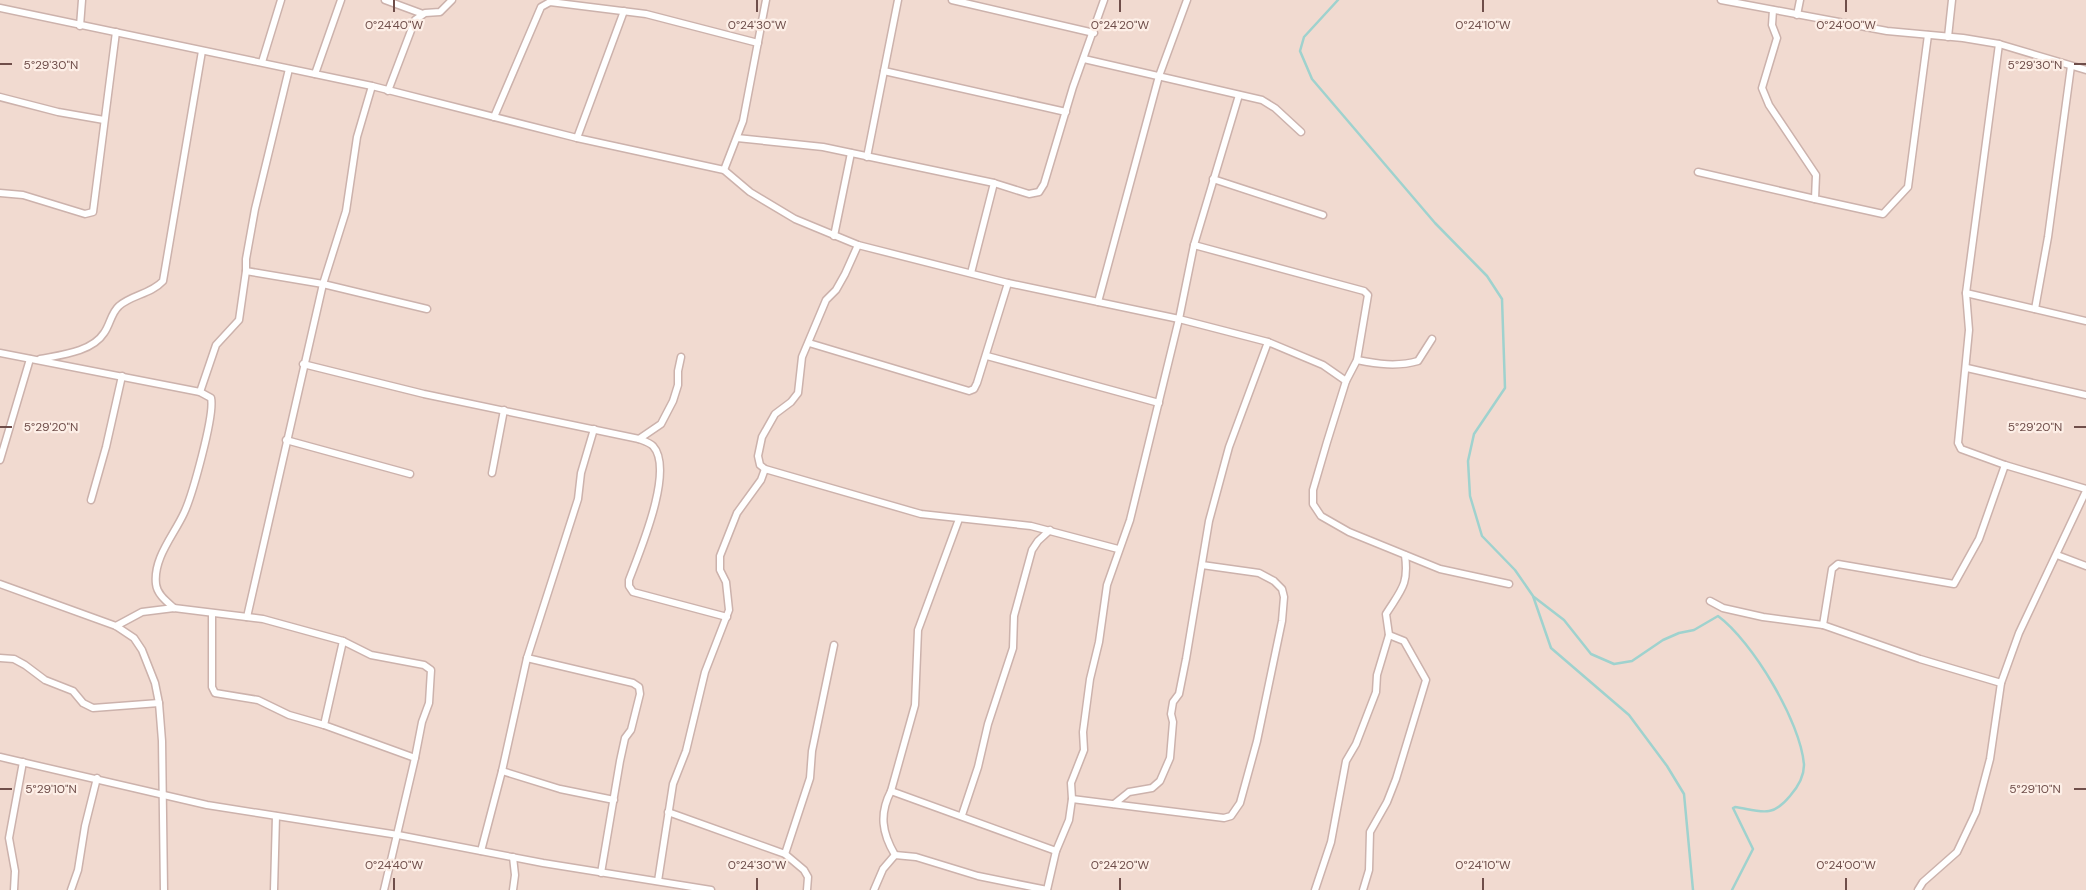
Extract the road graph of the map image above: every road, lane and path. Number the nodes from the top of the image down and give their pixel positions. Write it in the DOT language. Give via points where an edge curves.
graph roads {
  1 [pos="82,0"];
  2 [pos="281,0"];
  3 [pos="341,0"];
  4 [pos="385,0"];
  5 [pos="452,0"];
  6 [pos="766,0"];
  7 [pos="898,0"];
  8 [pos="952,0"];
  9 [pos="1104,0"];
  10 [pos="1187,0"];
  11 [pos="1721,0"];
  12 [pos="1800,0"];
  13 [pos="1952,0"];
  14 [pos="0,8"];
  15 [pos="624,10"];
  16 [pos="1773,10"];
  17 [pos="423,14"];
  18 [pos="1797,15"];
  19 [pos="80,26"];
  20 [pos="116,32"];
  21 [pos="1094,33"];
  22 [pos="1928,35"];
  23 [pos="1948,37"];
  24 [pos="758,43"];
  25 [pos="1999,44"];
  26 [pos="202,51"];
  27 [pos="1084,58"];
  28 [pos="262,62"];
  29 [pos="2071,66"];
  30 [pos="289,69"];
  31 [pos="2086,70"];
  32 [pos="884,71"];
  33 [pos="315,74"];
  34 [pos="1159,76"];
  35 [pos="372,86"];
  36 [pos="388,91"];
  37 [pos="1239,95"];
  38 [pos="0,97"];
  39 [pos="1066,112"];
  40 [pos="494,116"];
  41 [pos="104,120"];
  42 [pos="1301,132"];
  43 [pos="577,138"];
  44 [pos="737,138"];
  45 [pos="851,154"];
  46 [pos="867,157"];
  47 [pos="724,170"];
  48 [pos="1698,172"];
  49 [pos="1213,179"];
  50 [pos="994,183"];
  51 [pos="0,194"];
  52 [pos="1815,199"];
  53 [pos="1323,215"];
  54 [pos="834,236"];
  55 [pos="858,245"];
  56 [pos="1194,245"];
  57 [pos="246,271"];
  58 [pos="971,272"];
  59 [pos="1008,283"];
  60 [pos="322,284"];
  61 [pos="1966,293"];
  62 [pos="1098,302"];
  63 [pos="427,309"];
  64 [pos="2035,309"];
  65 [pos="1179,319"];
  66 [pos="2086,321"];
  67 [pos="1432,339"];
  68 [pos="1268,342"];
  69 [pos="809,343"];
  70 [pos="0,354"];
  71 [pos="987,356"];
  72 [pos="681,357"];
  73 [pos="34,359"];
  74 [pos="1357,360"];
  75 [pos="303,364"];
  76 [pos="1967,368"];
  77 [pos="122,376"];
  78 [pos="1346,381"];
  79 [pos="200,392"];
  80 [pos="2086,395"];
  81 [pos="1159,403"];
  82 [pos="504,410"];
  83 [pos="594,429"];
  84 [pos="639,439"];
  85 [pos="286,440"];
  86 [pos="0,460"];
  87 [pos="2005,466"];
  88 [pos="765,469"];
  89 [pos="492,473"];
  90 [pos="410,474"];
  91 [pos="2086,490"];
  92 [pos="91,500"];
  93 [pos="959,519"];
  94 [pos="1050,530"];
  95 [pos="1118,549"];
  96 [pos="1405,555"];
  97 [pos="2057,555"];
  98 [pos="1202,565"];
  99 [pos="2086,566"];
  100 [pos="0,584"];
  101 [pos="1509,584"];
  102 [pos="1710,601"];
  103 [pos="174,608"];
  104 [pos="212,614"];
  105 [pos="247,616"];
  106 [pos="727,617"];
  107 [pos="1823,625"];
  108 [pos="116,626"];
  109 [pos="1389,636"];
  110 [pos="342,642"];
  111 [pos="834,645"];
  112 [pos="0,658"];
  113 [pos="527,658"];
  114 [pos="2001,683"];
  115 [pos="159,703"];
  116 [pos="324,725"];
  117 [pos="0,757"];
  118 [pos="415,758"];
  119 [pos="23,762"];
  120 [pos="502,771"];
  121 [pos="96,778"];
  122 [pos="891,791"];
  123 [pos="162,795"];
  124 [pos="1072,799"];
  125 [pos="614,800"];
  126 [pos="1114,804"];
  127 [pos="668,812"];
  128 [pos="962,815"];
  129 [pos="276,816"];
  130 [pos="398,835"];
  131 [pos="481,851"];
  132 [pos="1056,851"];
  133 [pos="785,854"];
  134 [pos="894,855"];
  135 [pos="514,856"];
  136 [pos="600,873"];
  137 [pos="658,881"];
  138 [pos="14,890"];
  139 [pos="70,890"];
  140 [pos="164,890"];
  141 [pos="274,890"];
  142 [pos="384,890"];
  143 [pos="513,890"];
  144 [pos="710,890"];
  145 [pos="807,890"];
  146 [pos="874,890"];
  147 [pos="1047,890"];
  148 [pos="1315,890"];
  149 [pos="1363,890"];
  150 [pos="1918,890"];
  1 -- 19 [label="street"];
  2 -- 28 [label="street"];
  3 -- 33 [label="street"];
  4 -- 17 [label="street"];
  5 -- 17 [label="street" via="440,12"];
  6 -- 24 [label="street"];
  7 -- 32 [label="street"];
  8 -- 21 [label="street"];
  9 -- 21 [label="street"];
  10 -- 34 [label="street"];
  11 -- 16 [label="street"];
  12 -- 18 [label="street"];
  13 -- 23 [label="street"];
  14 -- 19 [label="street"];
  15 -- 24 [label="street"];
  15 -- 40 [label="street" via="560,2 550,2 541,7"];
  15 -- 43 [label="street"];
  16 -- 18 [label="street"];
  16 -- 52 [label="street" via="1772,25 1777,38 1762,88 1816,175"];
  17 -- 36 [label="street" via="414,20"];
  18 -- 22 [label="street"];
  19 -- 20 [label="street"];
  20 -- 26 [label="street"];
  20 -- 41 [label="street"];
  21 -- 27 [label="street"];
  22 -- 23 [label="street"];
  22 -- 52 [label="street" via="1908,187 1882,214"];
  23 -- 25 [label="street"];
  24 -- 44 [label="street" via="749,96"];
  25 -- 29 [label="street"];
  25 -- 61 [label="street"];
  26 -- 28 [label="street"];
  26 -- 73 [label="street" via="163,281 158,287 120,304 102,336 95,342 65,354"];
  27 -- 34 [label="street"];
  27 -- 39 [label="street"];
  28 -- 30 [label="street"];
  29 -- 31 [label="street"];
  29 -- 64 [label="street"];
  30 -- 33 [label="street"];
  30 -- 57 [label="street" via="255,209"];
  32 -- 39 [label="street"];
  32 -- 46 [label="street"];
  33 -- 35 [label="street"];
  34 -- 37 [label="street"];
  34 -- 62 [label="street"];
  35 -- 36 [label="street"];
  35 -- 60 [label="street" via="357,137 346,211"];
  36 -- 40 [label="street"];
  37 -- 42 [label="street" via="1262,100"];
  37 -- 49 [label="street"];
  38 -- 41 [label="street"];
  39 -- 50 [label="street" via="1039,192 1029,194"];
  40 -- 43 [label="street"];
  41 -- 51 [label="street" via="93,212 85,214 23,196"];
  43 -- 47 [label="street"];
  44 -- 45 [label="street" via="800,143"];
  44 -- 47 [label="street"];
  45 -- 46 [label="street"];
  45 -- 54 [label="street"];
  46 -- 50 [label="street"];
  47 -- 54 [label="street" via="769,204"];
  48 -- 52 [label="street"];
  49 -- 53 [label="street"];
  49 -- 56 [label="street"];
  50 -- 58 [label="street"];
  54 -- 55 [label="street"];
  55 -- 58 [label="street"];
  55 -- 69 [label="street" via="846,274 826,300"];
  56 -- 65 [label="street"];
  56 -- 74 [label="street" via="1364,291 1368,295 1367,306"];
  57 -- 60 [label="street"];
  57 -- 79 [label="street" via="239,320 216,345"];
  58 -- 59 [label="street"];
  59 -- 62 [label="street"];
  59 -- 71 [label="street"];
  60 -- 63 [label="street"];
  60 -- 75 [label="street"];
  61 -- 64 [label="street"];
  61 -- 76 [label="street" via="1969,330"];
  62 -- 65 [label="street"];
  64 -- 66 [label="street"];
  65 -- 68 [label="street"];
  65 -- 81 [label="street"];
  67 -- 74 [label="street" via="1418,361 1376,364"];
  68 -- 78 [label="street" via="1323,365"];
  68 -- 98 [label="street" via="1229,447 1209,521"];
  69 -- 71 [label="street" via="969,391 974,389"];
  69 -- 88 [label="street" via="802,357 798,393 775,414 762,437 758,456 760,465"];
  70 -- 73 [label="street"];
  71 -- 81 [label="street"];
  72 -- 84 [label="street" via="678,385 662,424"];
  73 -- 77 [label="street"];
  73 -- 86 [label="street"];
  74 -- 78 [label="street"];
  75 -- 82 [label="street"];
  75 -- 85 [label="street"];
  76 -- 80 [label="street"];
  76 -- 87 [label="street" via="1958,443 1961,449"];
  77 -- 79 [label="street"];
  77 -- 92 [label="street"];
  78 -- 96 [label="street" via="1313,490 1313,504 1321,516 1349,532"];
  79 -- 103 [label="street" via="210,398 210,419 188,504 165,547 156,572 158,593"];
  81 -- 95 [label="street" via="1130,520"];
  82 -- 83 [label="street"];
  82 -- 89 [label="street"];
  83 -- 84 [label="street"];
  83 -- 113 [label="street" via="581,473 578,499"];
  84 -- 106 [label="street" via="652,445 658,454 659,473 648,533 629,586 633,592"];
  85 -- 90 [label="street"];
  85 -- 105 [label="street"];
  87 -- 91 [label="street"];
  87 -- 107 [label="street" via="1979,538 1954,584 1838,564 1832,569"];
  88 -- 93 [label="street" via="922,514"];
  88 -- 106 [label="street" via="761,480 737,513 720,556 720,570 729,601"];
  91 -- 97 [label="street"];
  93 -- 94 [label="street"];
  93 -- 122 [label="street" via="918,630 915,705"];
  94 -- 95 [label="street"];
  94 -- 128 [label="street" via="1032,550 1014,616 1014,648"];
  95 -- 124 [label="street" via="1107,585 1090,679 1083,732 1084,750 1071,783"];
  96 -- 101 [label="street" via="1447,570"];
  96 -- 109 [label="street" via="1406,583 1386,614"];
  97 -- 99 [label="street"];
  97 -- 114 [label="street" via="2019,633"];
  98 -- 126 [label="street" via="1181,685 1171,714 1170,758 1160,781 1152,788 1129,792"];
  98 -- 126 [label="street" via="1259,573 1274,581 1282,589 1284,597 1258,741 1240,803 1231,816 1224,818"];
  100 -- 108 [label="street"];
  102 -- 107 [label="street" via="1723,608 1763,617"];
  103 -- 104 [label="street"];
  103 -- 108 [label="street" via="142,612"];
  104 -- 105 [label="street"];
  104 -- 116 [label="street" via="212,687 216,693 258,700 289,715"];
  105 -- 110 [label="street"];
  106 -- 127 [label="street" via="705,672"];
  107 -- 114 [label="street"];
  108 -- 115 [label="street" via="134,638 142,650"];
  109 -- 148 [label="street" via="1377,675 1376,692 1346,761 1330,842"];
  109 -- 149 [label="street" via="1404,642 1426,680 1396,779 1370,832 1369,870"];
  110 -- 116 [label="street"];
  110 -- 118 [label="street" via="371,655 424,665 431,670 428,703"];
  111 -- 133 [label="street" via="812,751 810,778"];
  112 -- 115 [label="street" via="25,665 45,680 73,691 83,703 93,708"];
  113 -- 120 [label="street"];
  113 -- 125 [label="street" via="639,687 631,730 625,738"];
  114 -- 150 [label="street" via="1990,759 1976,812 1957,852"];
  115 -- 123 [label="street"];
  116 -- 118 [label="street"];
  117 -- 119 [label="street"];
  118 -- 130 [label="street"];
  119 -- 121 [label="street"];
  119 -- 138 [label="street" via="9,838 16,871"];
  120 -- 125 [label="street" via="560,789"];
  120 -- 131 [label="street"];
  121 -- 123 [label="street"];
  121 -- 139 [label="street" via="78,870"];
  122 -- 128 [label="street"];
  122 -- 134 [label="street" via="884,803 883,828"];
  123 -- 129 [label="street"];
  123 -- 140 [label="street"];
  124 -- 126 [label="street"];
  124 -- 132 [label="street" via="1069,820"];
  125 -- 136 [label="street"];
  127 -- 133 [label="street"];
  127 -- 137 [label="street"];
  128 -- 132 [label="street"];
  129 -- 130 [label="street"];
  129 -- 141 [label="street"];
  130 -- 131 [label="street"];
  130 -- 142 [label="street"];
  131 -- 135 [label="street"];
  132 -- 147 [label="street"];
  133 -- 145 [label="street" via="804,870 808,877"];
  134 -- 146 [label="street" via="883,869"];
  134 -- 147 [label="street" via="916,857 978,876"];
  135 -- 136 [label="street"];
  135 -- 143 [label="street" via="516,875"];
  136 -- 137 [label="street"];
  137 -- 144 [label="street"];
}
